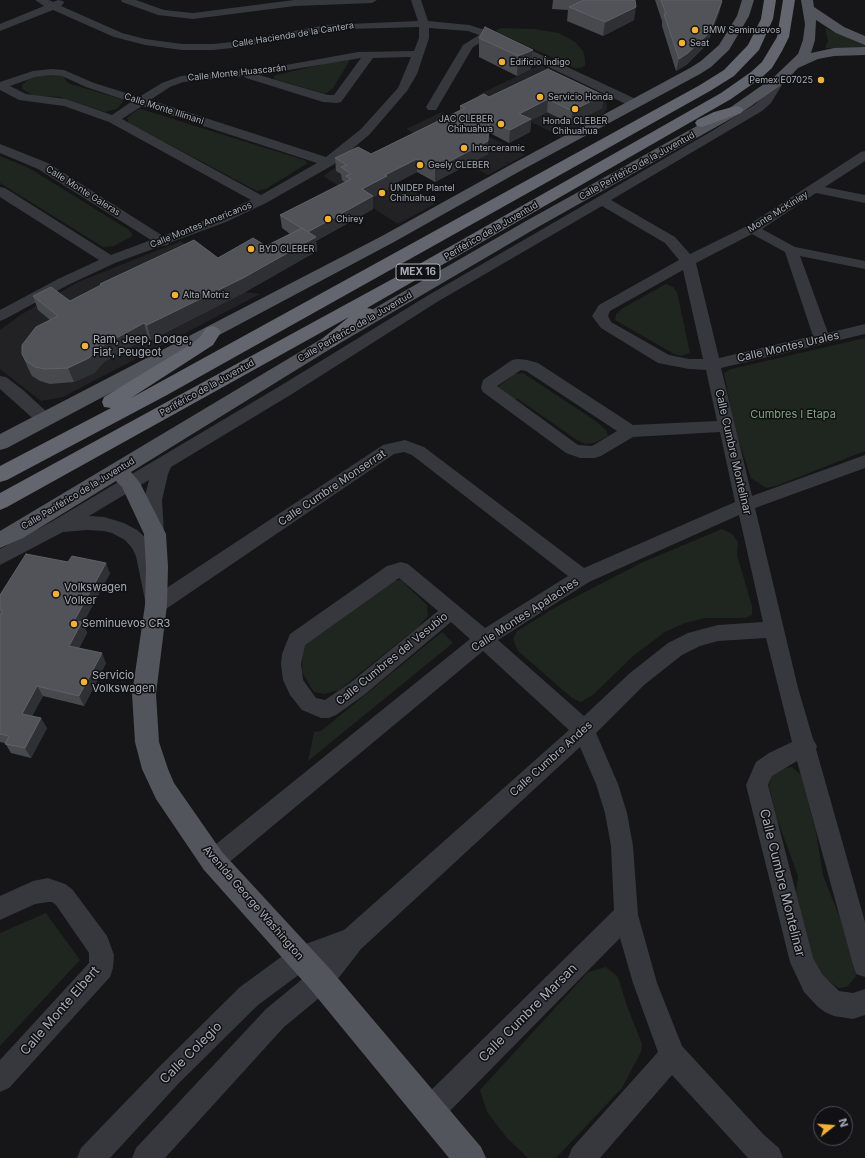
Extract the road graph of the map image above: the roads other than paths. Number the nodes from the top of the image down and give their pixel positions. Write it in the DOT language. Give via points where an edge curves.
graph roads {
  1 [pos="40,0"];
  2 [pos="68,0"];
  3 [pos="126,0"];
  4 [pos="164,0"];
  5 [pos="372,0"];
  6 [pos="416,0"];
  7 [pos="748,0"];
  8 [pos="770,0"];
  9 [pos="788,0"];
  10 [pos="808,5"];
  11 [pos="53,6"];
  12 [pos="162,13"];
  13 [pos="424,24"];
  14 [pos="0,28"];
  15 [pos="488,34"];
  16 [pos="865,41"];
  17 [pos="865,51"];
  18 [pos="370,54"];
  19 [pos="418,54"];
  20 [pos="795,65"];
  21 [pos="242,74"];
  22 [pos="779,80"];
  23 [pos="1,86"];
  24 [pos="140,101"];
  25 [pos="634,103"];
  26 [pos="432,107"];
  27 [pos="736,110"];
  28 [pos="113,119"];
  29 [pos="0,148"];
  30 [pos="865,155"];
  31 [pos="663,158"];
  32 [pos="328,162"];
  33 [pos="581,179"];
  34 [pos="814,189"];
  35 [pos="0,191"];
  36 [pos="865,199"];
  37 [pos="261,200"];
  38 [pos="601,200"];
  39 [pos="752,229"];
  40 [pos="163,242"];
  41 [pos="791,250"];
  42 [pos="110,260"];
  43 [pos="688,261"];
  44 [pos="865,264"];
  45 [pos="413,275"];
  46 [pos="0,316"];
  47 [pos="865,329"];
  48 [pos="212,332"];
  49 [pos="822,339"];
  50 [pos="329,342"];
  51 [pos="712,364"];
  52 [pos="0,381"];
  53 [pos="44,419"];
  54 [pos="727,426"];
  55 [pos="630,431"];
  56 [pos="0,443"];
  57 [pos="61,443"];
  58 [pos="865,461"];
  59 [pos="165,462"];
  60 [pos="0,475"];
  61 [pos="124,477"];
  62 [pos="0,502"];
  63 [pos="745,505"];
  64 [pos="57,527"];
  65 [pos="155,534"];
  66 [pos="0,540"];
  67 [pos="0,558"];
  68 [pos="582,577"];
  69 [pos="156,605"];
  70 [pos="451,611"];
  71 [pos="774,629"];
  72 [pos="484,639"];
  73 [pos="584,730"];
  74 [pos="806,746"];
  75 [pos="213,861"];
  76 [pos="0,908"];
  77 [pos="626,915"];
  78 [pos="352,940"];
  79 [pos="301,958"];
  80 [pos="865,965"];
  81 [pos="321,980"];
  82 [pos="865,1002"];
  83 [pos="672,1055"];
  84 [pos="0,1079"];
  85 [pos="430,1111"];
  86 [pos="91,1158"];
  87 [pos="146,1158"];
  88 [pos="470,1158"];
  89 [pos="582,1158"];
  90 [pos="769,1158"];
  1 -- 11 [label="street, Calle Hacienda de la Cantera"];
  2 -- 11 [label="street"];
  3 -- 12 [label="street"];
  4 -- 12 [label="street"];
  5 -- 12 [label="street" via="295,3 182,16"];
  6 -- 13 [label="street, Calle Montes Americanos"];
  7 -- 25 [label="main road" via="743,16 724,48 695,70"];
  8 -- 57 [label="highway, Periférico de la Juventud / MEX 16" via="767,19 754,47 729,73 706,88 167,387"];
  9 -- 33 [label="highway, Periférico de la Juventud / MEX 16" via="783,37 767,64 756,75 691,117"];
  10 -- 16 [label="main road" via="840,30"];
  10 -- 20 [label="main road, Calle Periférico de la Juventud" via="811,24 809,40 804,55"];
  11 -- 13 [label="street, Calle Hacienda de la Cantera" via="130,39 182,47 242,44 338,27"];
  11 -- 14 [label="street"];
  13 -- 15 [label="street, Calle Hacienda de la Cantera" via="461,27"];
  13 -- 19 [label="street, Calle Montes Americanos" via="424,38"];
  15 -- 25 [label="street, Calle Hacienda de la Cantera"];
  15 -- 26 [label="street" via="469,45"];
  17 -- 20 [label="main road" via="850,50 814,56"];
  18 -- 19 [label="street, Calle Monte Huascarán"];
  18 -- 21 [label="street, Calle Monte Huascarán"];
  18 -- 21 [label="street" via="337,99 327,99"];
  19 -- 32 [label="street, Calle Montes Americanos" via="411,74 396,98 365,132"];
  20 -- 22 [label="main road, Calle Periférico de la Juventud"];
  21 -- 24 [label="street, Calle Monte Huascarán" via="177,80"];
  22 -- 27 [label="main road, Calle Periférico de la Juventud"];
  22 -- 31 [label="street" via="767,100 758,108 716,134"];
  23 -- 24 [label="street, Calle Monte Illimani" via="33,74 58,72"];
  23 -- 28 [label="street, Calle Monte Illimani" via="23,97 66,103"];
  24 -- 28 [label="street, Calle Monte Huascarán"];
  24 -- 32 [label="street, Calle Monte Illimani"];
  25 -- 48 [label="main road" via="388,239"];
  27 -- 31 [label="main road, Calle Periférico de la Juventud"];
  27 -- 33 [label="highway" via="719,115"];
  28 -- 37 [label="street, Calle Monte Illimani"];
  29 -- 40 [label="street, Calle Monte Galeras" via="43,166"];
  30 -- 34 [label="street, Monte McKinley"];
  31 -- 38 [label="street"];
  31 -- 50 [label="main road, Calle Periférico de la Juventud" via="532,224"];
  32 -- 37 [label="street, Calle Montes Americanos"];
  33 -- 45 [label="highway, Periférico de la Juventud / MEX 16"];
  34 -- 36 [label="street"];
  34 -- 39 [label="street, Monte McKinley"];
  35 -- 42 [label="street"];
  37 -- 40 [label="street, Calle Montes Americanos"];
  38 -- 43 [label="street, Calle Cumbre Montelinar" via="670,240"];
  38 -- 59 [label="street" via="432,299"];
  39 -- 41 [label="street"];
  39 -- 43 [label="street, Monte McKinley"];
  40 -- 42 [label="street, Calle Montes Americanos"];
  41 -- 44 [label="street"];
  41 -- 49 [label="street"];
  42 -- 46 [label="street, Calle Montes Americanos"];
  43 -- 51 [label="street, Calle Cumbre Montelinar"];
  43 -- 51 [label="street, Monte McKinley" via="604,308 600,316 606,325 664,359 677,363"];
  45 -- 50 [label="highway"];
  45 -- 62 [label="highway, Periférico de la Juventud / MEX 16"];
  47 -- 49 [label="street, Calle Montes Urales"];
  48 -- 53 [label="main road"];
  48 -- 57 [label="highway" via="200,347 69,428"];
  49 -- 51 [label="street, Calle Montes Urales"];
  50 -- 61 [label="main road, Calle Periférico de la Juventud"];
  51 -- 54 [label="street, Calle Cumbre Montelinar"];
  52 -- 53 [label="street"];
  53 -- 56 [label="main road"];
  54 -- 55 [label="street"];
  54 -- 63 [label="street, Calle Cumbre Montelinar"];
  55 -- 55 [label="street" via="527,365 518,364 488,385 572,449 580,452 595,452"];
  57 -- 60 [label="highway, Periférico de la Juventud / MEX 16"];
  58 -- 63 [label="street, Calle Montes Apalaches"];
  59 -- 61 [label="street"];
  59 -- 65 [label="street" via="159,474 153,500"];
  61 -- 64 [label="street"];
  61 -- 65 [label="main road, Avenida George Washington"];
  61 -- 66 [label="main road, Calle Periférico de la Juventud"];
  63 -- 68 [label="street, Calle Montes Apalaches"];
  63 -- 71 [label="street, Calle Cumbre Montelinar"];
  64 -- 67 [label="street"];
  64 -- 69 [label="street" via="87,523 104,524 131,535 140,544 145,556"];
  65 -- 69 [label="main road, Avenida George Washington"];
  68 -- 69 [label="street, Calle Cumbre Monserrat" via="418,451 405,446 389,449"];
  68 -- 72 [label="street, Calle Montes Apalaches"];
  69 -- 75 [label="main road, Avenida George Washington" via="144,694 147,742 165,791"];
  70 -- 70 [label="street, Calle Cumbres del Vesubio" via="403,570 394,570 297,640 290,664 297,689 309,704 329,709 357,690"];
  70 -- 72 [label="street, Calle Cumbres del Vesubio"];
  71 -- 73 [label="street, Calle Cumbre Andes" via="718,633 688,642 637,679"];
  71 -- 74 [label="street, Calle Cumbre Montelinar" via="788,688"];
  72 -- 73 [label="street, Calle Cumbres del Vesubio"];
  72 -- 75 [label="street, Calle Montes Apalaches"];
  73 -- 77 [label="street, Calle Cumbres del Vesubio" via="607,784 616,814 622,846"];
  73 -- 78 [label="street, Calle Cumbre Andes"];
  74 -- 80 [label="street, Calle Cumbre Montelinar"];
  74 -- 82 [label="street, Calle Cumbre Montelinar" via="764,769 757,785 802,962 813,983 834,1003 853,1006"];
  75 -- 79 [label="main road, Avenida George Washington"];
  76 -- 84 [label="street, Calle Monte Elbert" via="33,893 48,890 57,892 64,897 98,945 102,955 101,968"];
  77 -- 83 [label="street, Calle Cumbres del Vesubio" via="644,983"];
  77 -- 85 [label="street, Calle Cumbre Marsan"];
  78 -- 79 [label="street, Calle Cumbre Andes"];
  78 -- 81 [label="street, Calle Cumbre Andes"];
  79 -- 81 [label="main road, Avenida George Washington"];
  79 -- 86 [label="street, Calle Colegio" via="249,996 170,1074"];
  81 -- 85 [label="main road, Avenida George Washington"];
  81 -- 87 [label="street" via="275,1018"];
  83 -- 89 [label="street"];
  83 -- 90 [label="street, Calle Cumbres del Vesubio" via="754,1145"];
  85 -- 88 [label="main road, Avenida George Washington"];
}
